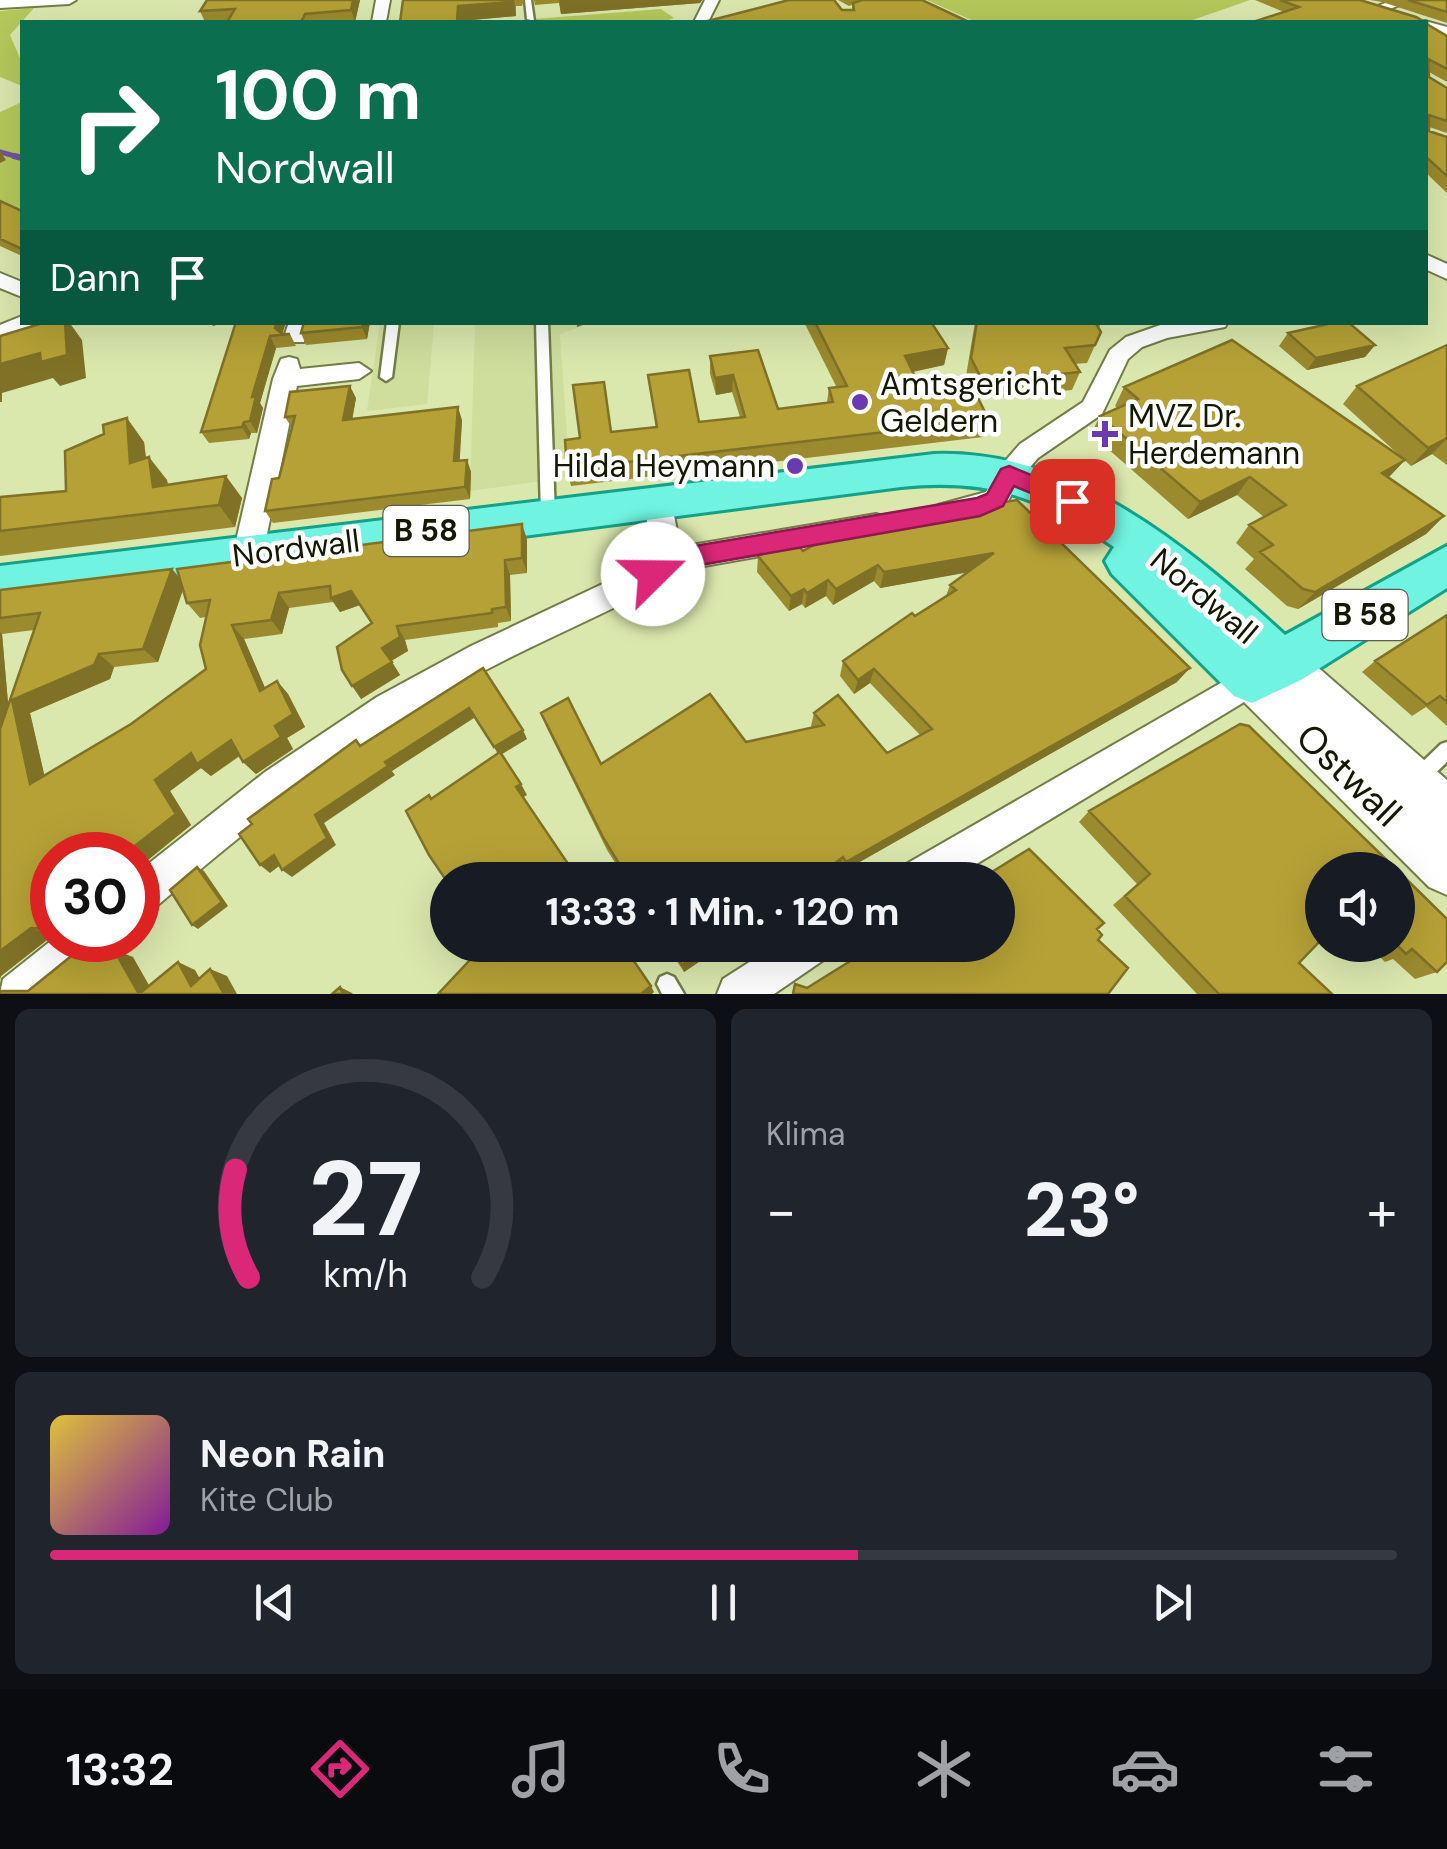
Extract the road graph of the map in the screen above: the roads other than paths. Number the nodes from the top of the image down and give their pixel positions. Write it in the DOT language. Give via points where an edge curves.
graph roads {
  1 [pos="69,0"];
  2 [pos="528,0"];
  3 [pos="1406,0"];
  4 [pos="1349,1"];
  5 [pos="0,4"];
  6 [pos="1378,11"];
  7 [pos="1400,16"];
  8 [pos="530,18"];
  9 [pos="1350,20"];
  10 [pos="394,325"];
  11 [pos="542,325"];
  12 [pos="1199,325"];
  13 [pos="359,371"];
  14 [pos="386,377"];
  15 [pos="1009,474"];
  16 [pos="660,502"];
  17 [pos="548,516"];
  18 [pos="248,554"];
  19 [pos="665,561"];
  20 [pos="1447,565"];
  21 [pos="0,585"];
  22 [pos="1267,672"];
  23 [pos="1447,750"];
  24 [pos="1430,798"];
  25 [pos="945,862"];
  26 [pos="1447,869"];
  27 [pos="160,879"];
  28 [pos="57,962"];
  29 [pos="786,962"];
  30 [pos="18,994"];
  31 [pos="738,994"];
  1 -- 5 [label="street"];
  2 -- 8 [label="lane"];
  3 -- 6 [label="street"];
  4 -- 6 [label="street"];
  6 -- 7 [label="street"];
  6 -- 9 [label="street"];
  10 -- 14 [label="lane"];
  11 -- 17 [label="lane"];
  12 -- 15 [label="street" via="1134,342 1118,355 1086,416 1029,451"];
  13 -- 18 [label="street" via="287,372"];
  15 -- 16 [label="main road, Nordwall / B 58" via="930,468"];
  15 -- 19 [label="street" via="988,504"];
  15 -- 22 [label="main road, Nordwall / B 58" via="1072,501 1148,583"];
  16 -- 17 [label="main road, Nordwall / B 58"];
  16 -- 19 [label="street"];
  17 -- 18 [label="main road, Nordwall / B 58"];
  18 -- 21 [label="main road, Nordwall / B 58"];
  19 -- 27 [label="street" via="653,574 492,650 377,716"];
  20 -- 22 [label="main road, B 58"];
  22 -- 24 [label="main road, Ostwall"];
  22 -- 25 [label="street"];
  22 -- 26 [label="main road, Ostwall"];
  23 -- 24 [label="lane"];
  28 -- 30 [label="street"];
  29 -- 31 [label="street"];
}
